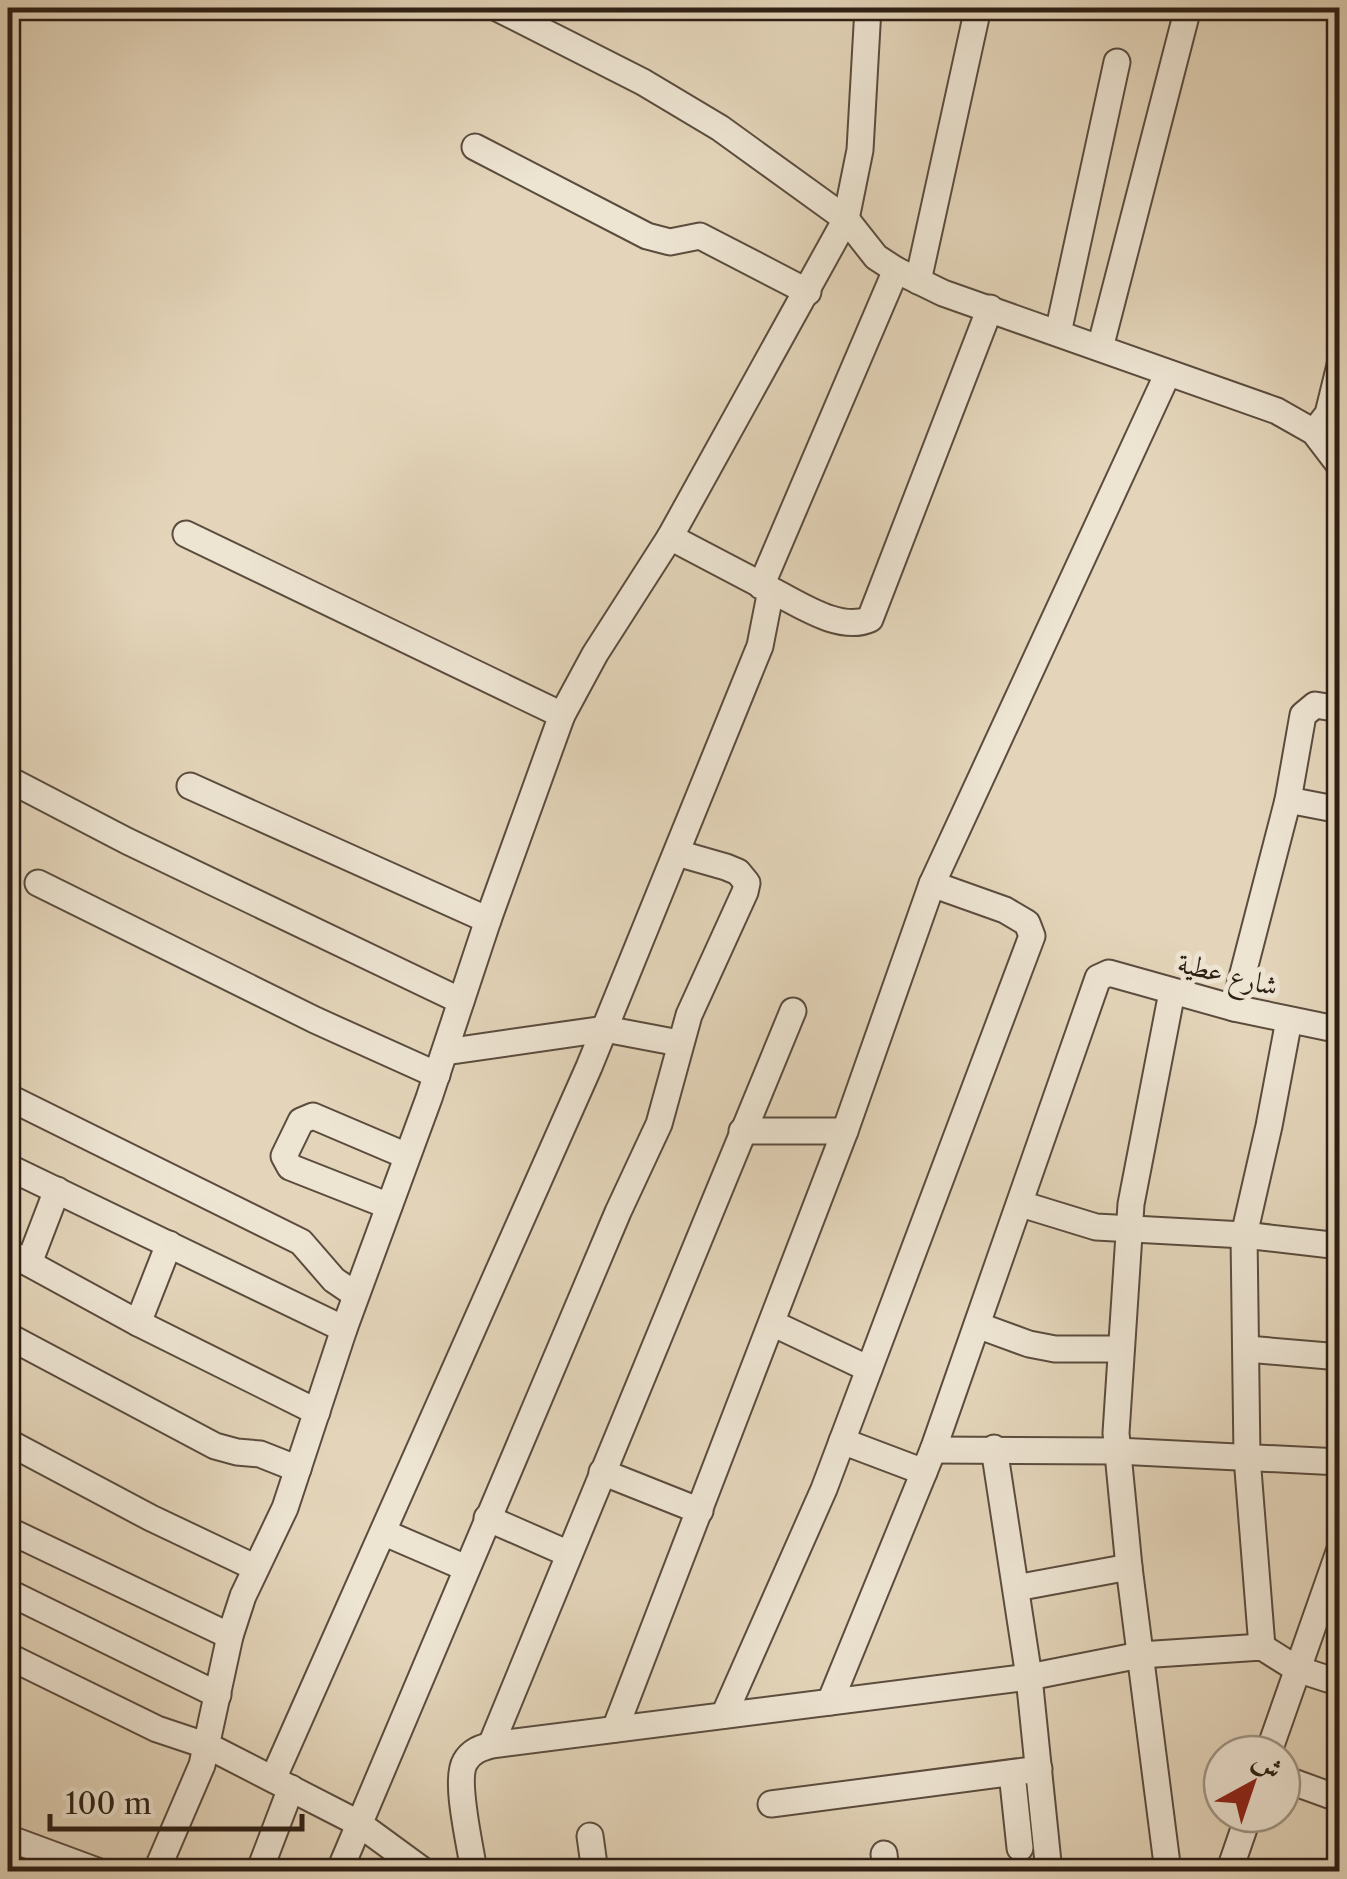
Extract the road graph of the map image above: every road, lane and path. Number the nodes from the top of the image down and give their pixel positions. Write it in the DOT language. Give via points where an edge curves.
graph roads {
  1 [pos="496,8"];
  2 [pos="868,8"];
  3 [pos="978,8"];
  4 [pos="1188,8"];
  5 [pos="1117,62"];
  6 [pos="475,147"];
  7 [pos="846,219"];
  8 [pos="907,276"];
  9 [pos="808,292"];
  10 [pos="990,308"];
  11 [pos="1058,333"];
  12 [pos="1100,348"];
  13 [pos="1340,366"];
  14 [pos="1168,372"];
  15 [pos="1314,432"];
  16 [pos="1340,466"];
  17 [pos="186,534"];
  18 [pos="670,536"];
  19 [pos="766,588"];
  20 [pos="1340,709"];
  21 [pos="562,715"];
  22 [pos="8,779"];
  23 [pos="190,786"];
  24 [pos="1288,800"];
  25 [pos="1340,810"];
  26 [pos="677,854"];
  27 [pos="38,882"];
  28 [pos="932,884"];
  29 [pos="488,920"];
  30 [pos="1172,992"];
  31 [pos="461,1001"];
  32 [pos="1234,1008"];
  33 [pos="793,1011"];
  34 [pos="1289,1020"];
  35 [pos="605,1029"];
  36 [pos="1340,1030"];
  37 [pos="679,1043"];
  38 [pos="441,1064"];
  39 [pos="8,1097"];
  40 [pos="742,1130"];
  41 [pos="845,1131"];
  42 [pos="407,1156"];
  43 [pos="8,1167"];
  44 [pos="57,1190"];
  45 [pos="1021,1204"];
  46 [pos="389,1206"];
  47 [pos="1129,1229"];
  48 [pos="1244,1234"];
  49 [pos="169,1244"];
  50 [pos="1340,1246"];
  51 [pos="18,1258"];
  52 [pos="356,1296"];
  53 [pos="138,1323"];
  54 [pos="772,1323"];
  55 [pos="978,1325"];
  56 [pos="344,1329"];
  57 [pos="8,1336"];
  58 [pos="1121,1349"];
  59 [pos="1247,1349"];
  60 [pos="1340,1356"];
  61 [pos="869,1369"];
  62 [pos="317,1412"];
  63 [pos="842,1441"];
  64 [pos="8,1442"];
  65 [pos="994,1448"];
  66 [pos="1117,1451"];
  67 [pos="1247,1457"];
  68 [pos="928,1461"];
  69 [pos="1340,1462"];
  70 [pos="298,1470"];
  71 [pos="602,1472"];
  72 [pos="700,1511"];
  73 [pos="487,1518"];
  74 [pos="8,1530"];
  75 [pos="384,1533"];
  76 [pos="569,1554"];
  77 [pos="1338,1560"];
  78 [pos="254,1567"];
  79 [pos="1129,1567"];
  80 [pos="466,1568"];
  81 [pos="1016,1588"];
  82 [pos="8,1592"];
  83 [pos="230,1636"];
  84 [pos="1262,1647"];
  85 [pos="8,1656"];
  86 [pos="1140,1656"];
  87 [pos="1298,1668"];
  88 [pos="1029,1677"];
  89 [pos="1340,1683"];
  90 [pos="218,1696"];
  91 [pos="830,1702"];
  92 [pos="724,1716"];
  93 [pos="615,1730"];
  94 [pos="1275,1734"];
  95 [pos="491,1745"];
  96 [pos="208,1746"];
  97 [pos="1039,1770"];
  98 [pos="1012,1773"];
  99 [pos="282,1784"];
  100 [pos="1302,1785"];
  101 [pos="1340,1799"];
  102 [pos="771,1804"];
  103 [pos="358,1822"];
  104 [pos="1242,1834"];
  105 [pos="590,1836"];
  106 [pos="8,1838"];
  107 [pos="1020,1848"];
  108 [pos="49,1863"];
  109 [pos="100,1872"];
  110 [pos="156,1872"];
  111 [pos="259,1872"];
  112 [pos="339,1872"];
  113 [pos="425,1872"];
  114 [pos="474,1872"];
  115 [pos="595,1872"];
  116 [pos="1049,1872"];
  117 [pos="1168,1872"];
  118 [pos="1229,1872"];
  1 -- 7 [label="street" via="644,82"];
  2 -- 7 [label="street" via="860,150"];
  3 -- 8 [label="street"];
  4 -- 12 [label="street"];
  5 -- 11 [label="street"];
  6 -- 9 [label="street" via="647,236 670,242 700,236"];
  7 -- 8 [label="street" via="861,242"];
  7 -- 9 [label="street"];
  8 -- 10 [label="street"];
  8 -- 19 [label="street"];
  9 -- 18 [label="street"];
  10 -- 11 [label="street"];
  10 -- 19 [label="street" via="870,619 832,619"];
  11 -- 12 [label="street"];
  12 -- 14 [label="street"];
  13 -- 15 [label="street" via="1328,414"];
  14 -- 15 [label="street" via="1277,411"];
  14 -- 28 [label="street"];
  15 -- 16 [label="street"];
  17 -- 21 [label="street"];
  18 -- 19 [label="street"];
  18 -- 21 [label="street"];
  19 -- 26 [label="street" via="760,646"];
  20 -- 24 [label="street" via="1315,705 1304,715"];
  21 -- 29 [label="street"];
  22 -- 31 [label="street"];
  23 -- 29 [label="street"];
  24 -- 25 [label="street"];
  24 -- 32 [label="street"];
  26 -- 35 [label="street"];
  26 -- 37 [label="street" via="726,867 747,882"];
  27 -- 38 [label="street" via="316,1020"];
  28 -- 41 [label="street"];
  28 -- 61 [label="street" via="1005,910 1027,923 1032,936"];
  29 -- 31 [label="street"];
  30 -- 32 [label="street, شارع عطية"];
  30 -- 45 [label="street, شارع عطية" via="1104,973 1098,978"];
  30 -- 47 [label="street"];
  31 -- 38 [label="street"];
  32 -- 34 [label="street, شارع عطية"];
  33 -- 40 [label="street"];
  34 -- 36 [label="street, شارع عطية"];
  34 -- 48 [label="street"];
  35 -- 37 [label="street"];
  35 -- 38 [label="street"];
  35 -- 75 [label="street"];
  37 -- 73 [label="street" via="659,1124"];
  38 -- 42 [label="street"];
  39 -- 52 [label="street" via="301,1242"];
  40 -- 41 [label="street"];
  40 -- 71 [label="street"];
  41 -- 54 [label="street"];
  42 -- 46 [label="street"];
  42 -- 46 [label="street" via="312,1116 301,1121 284,1156 290,1167"];
  43 -- 44 [label="street"];
  44 -- 49 [label="street"];
  44 -- 51 [label="street"];
  45 -- 47 [label="street" via="1071,1221"];
  45 -- 55 [label="street"];
  46 -- 52 [label="street"];
  47 -- 48 [label="street"];
  47 -- 58 [label="street"];
  48 -- 50 [label="street"];
  48 -- 59 [label="street"];
  49 -- 53 [label="street"];
  49 -- 56 [label="street"];
  51 -- 53 [label="street"];
  52 -- 56 [label="street"];
  53 -- 62 [label="street"];
  54 -- 61 [label="street"];
  54 -- 72 [label="street"];
  55 -- 58 [label="street" via="1055,1349"];
  55 -- 68 [label="street"];
  56 -- 62 [label="street"];
  57 -- 70 [label="street" via="215,1446"];
  58 -- 66 [label="street"];
  59 -- 60 [label="street"];
  59 -- 67 [label="street"];
  61 -- 63 [label="street"];
  62 -- 70 [label="street"];
  63 -- 68 [label="street"];
  63 -- 92 [label="street"];
  64 -- 78 [label="street"];
  65 -- 66 [label="street"];
  65 -- 68 [label="street"];
  65 -- 81 [label="street"];
  66 -- 67 [label="street"];
  66 -- 79 [label="street"];
  67 -- 69 [label="street"];
  67 -- 84 [label="street"];
  68 -- 91 [label="street"];
  70 -- 78 [label="street"];
  71 -- 72 [label="street"];
  71 -- 76 [label="street"];
  72 -- 93 [label="street"];
  73 -- 76 [label="street"];
  73 -- 80 [label="street"];
  74 -- 83 [label="street"];
  75 -- 80 [label="street"];
  75 -- 99 [label="street"];
  76 -- 95 [label="street"];
  77 -- 87 [label="street"];
  78 -- 83 [label="street"];
  79 -- 81 [label="street"];
  79 -- 86 [label="street"];
  80 -- 103 [label="street"];
  81 -- 88 [label="street"];
  82 -- 90 [label="street"];
  83 -- 90 [label="street"];
  84 -- 86 [label="street"];
  84 -- 87 [label="street"];
  85 -- 96 [label="street" via="157,1729"];
  86 -- 88 [label="street"];
  86 -- 117 [label="street"];
  87 -- 89 [label="street"];
  87 -- 94 [label="street"];
  88 -- 91 [label="street"];
  88 -- 97 [label="street"];
  90 -- 96 [label="street"];
  91 -- 92 [label="street"];
  92 -- 93 [label="street"];
  93 -- 95 [label="street"];
  95 -- 114 [label="street" via="465,1762 461,1778"];
  96 -- 99 [label="street"];
  96 -- 110 [label="street"];
  97 -- 98 [label="street"];
  97 -- 116 [label="street"];
  98 -- 102 [label="street"];
  98 -- 107 [label="street"];
  99 -- 103 [label="street"];
  99 -- 111 [label="street"];
  100 -- 101 [label="street"];
  103 -- 112 [label="street"];
  103 -- 113 [label="street"];
  104 -- 118 [label="street"];
  105 -- 115 [label="street"];
  106 -- 108 [label="street"];
  108 -- 109 [label="street"];
}
